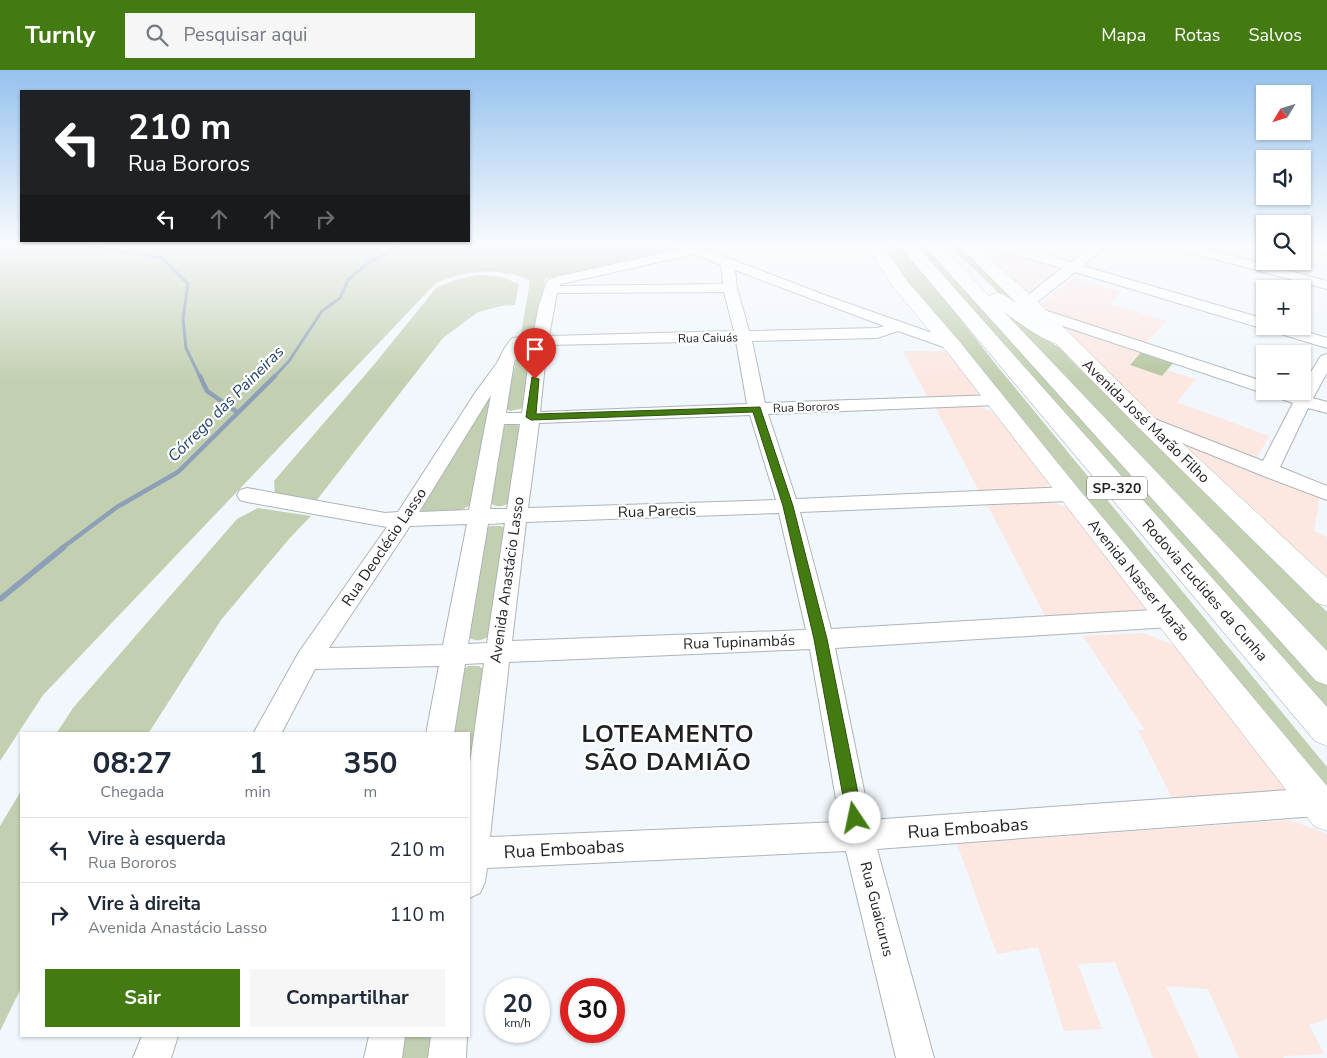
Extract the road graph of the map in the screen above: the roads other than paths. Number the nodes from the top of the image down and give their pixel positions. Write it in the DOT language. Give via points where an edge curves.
graph roads {
  1 [pos="551,291"];
  2 [pos="733,291"];
  3 [pos="782,291"];
  4 [pos="907,291"];
  5 [pos="947,291"];
  6 [pos="976,291"];
  7 [pos="989,291"];
  8 [pos="1014,291"];
  9 [pos="1049,291"];
  10 [pos="1155,291"];
  11 [pos="1032,308"];
  12 [pos="1256,321"];
  13 [pos="896,326"];
  14 [pos="1301,335"];
  15 [pos="743,337"];
  16 [pos="528,341"];
  17 [pos="1065,341"];
  18 [pos="1327,343"];
  19 [pos="952,345"];
  20 [pos="1327,359"];
  21 [pos="506,362"];
  22 [pos="1256,385"];
  23 [pos="1311,386"];
  24 [pos="996,400"];
  25 [pos="1303,400"];
  26 [pos="1327,408"];
  27 [pos="756,409"];
  28 [pos="531,417"];
  29 [pos="497,419"];
  30 [pos="1146,422"];
  31 [pos="1268,471"];
  32 [pos="1327,493"];
  33 [pos="1069,494"];
  34 [pos="247,495"];
  35 [pos="788,506"];
  36 [pos="516,515"];
  37 [pos="477,518"];
  38 [pos="404,519"];
  39 [pos="1325,592"];
  40 [pos="1170,618"];
  41 [pos="820,639"];
  42 [pos="497,652"];
  43 [pos="454,655"];
  44 [pos="308,659"];
  45 [pos="1327,672"];
  46 [pos="1327,731"];
  47 [pos="268,732"];
  48 [pos="440,732"];
  49 [pos="1322,808"];
  50 [pos="858,836"];
  51 [pos="470,863"];
  52 [pos="160,1037"];
  53 [pos="386,1037"];
  54 [pos="449,1037"];
  55 [pos="152,1058"];
  56 [pos="383,1058"];
  57 [pos="447,1058"];
  58 [pos="915,1058"];
  1 -- 16 [label="street, Avenida Anastácio Lasso"];
  2 -- 15 [label="street, Rua Guaicurus"];
  3 -- 13 [label="street"];
  4 -- 19 [label="main road, Avenida Nasser Marão"];
  5 -- 46 [label="main road, Rodovia Euclides da Cunha / SP-320"];
  6 -- 45 [label="main road, Rodovia Euclides da Cunha / SP-320"];
  7 -- 17 [label="main road" via="1007,306"];
  8 -- 11 [label="main road, Avenida José Marão Filho"];
  9 -- 11 [label="street"];
  10 -- 12 [label="street"];
  11 -- 17 [label="main road, Avenida José Marão Filho"];
  11 -- 22 [label="street"];
  13 -- 15 [label="street, Rua Caiuás" via="877,332"];
  13 -- 19 [label="street"];
  14 -- 18 [label="street"];
  15 -- 16 [label="street, Rua Caiuás"];
  15 -- 27 [label="street, Rua Guaicurus"];
  16 -- 21 [label="street, Avenida Anastácio Lasso" via="512,349"];
  16 -- 28 [label="street, Avenida Anastácio Lasso"];
  17 -- 30 [label="main road, Avenida José Marão Filho"];
  19 -- 24 [label="main road, Avenida Nasser Marão"];
  20 -- 23 [label="street"];
  21 -- 29 [label="street, Avenida Anastácio Lasso"];
  21 -- 38 [label="street, Rua Deoclécio Lasso"];
  24 -- 27 [label="street, Rua Bororos"];
  24 -- 33 [label="main road, Avenida Nasser Marão"];
  25 -- 26 [label="street"];
  25 -- 31 [label="street"];
  27 -- 28 [label="street, Rua Bororos"];
  27 -- 35 [label="street, Rua Guaicurus"];
  28 -- 29 [label="street, Rua Bororos"];
  28 -- 36 [label="street, Avenida Anastácio Lasso"];
  29 -- 37 [label="street, Avenida Anastácio Lasso"];
  30 -- 31 [label="street"];
  30 -- 39 [label="main road, Avenida José Marão Filho"];
  31 -- 32 [label="street"];
  33 -- 35 [label="street, Rua Parecis"];
  33 -- 40 [label="main road, Avenida Nasser Marão"];
  34 -- 38 [label="street, Rua Parecis" via="385,520"];
  35 -- 36 [label="street, Rua Parecis"];
  35 -- 41 [label="street, Rua Guaicurus"];
  36 -- 37 [label="street, Rua Parecis"];
  36 -- 42 [label="street, Avenida Anastácio Lasso"];
  37 -- 38 [label="street, Rua Parecis"];
  37 -- 43 [label="street, Avenida Anastácio Lasso"];
  38 -- 44 [label="street, Rua Deoclécio Lasso"];
  40 -- 41 [label="street, Rua Tupinambás"];
  40 -- 49 [label="main road, Avenida Nasser Marão"];
  41 -- 42 [label="street, Rua Tupinambás"];
  41 -- 50 [label="street, Rua Guaicurus"];
  42 -- 43 [label="street, Rua Tupinambás"];
  42 -- 51 [label="street, Avenida Anastácio Lasso"];
  43 -- 44 [label="street, Rua Tupinambás"];
  43 -- 48 [label="street, Avenida Anastácio Lasso"];
  44 -- 47 [label="street, Rua Deoclécio Lasso"];
  49 -- 50 [label="street, Rua Emboabas"];
  50 -- 51 [label="street, Rua Emboabas"];
  50 -- 58 [label="street, Rua Guaicurus"];
  52 -- 55 [label="street"];
  53 -- 56 [label="street"];
  54 -- 57 [label="street"];
}
